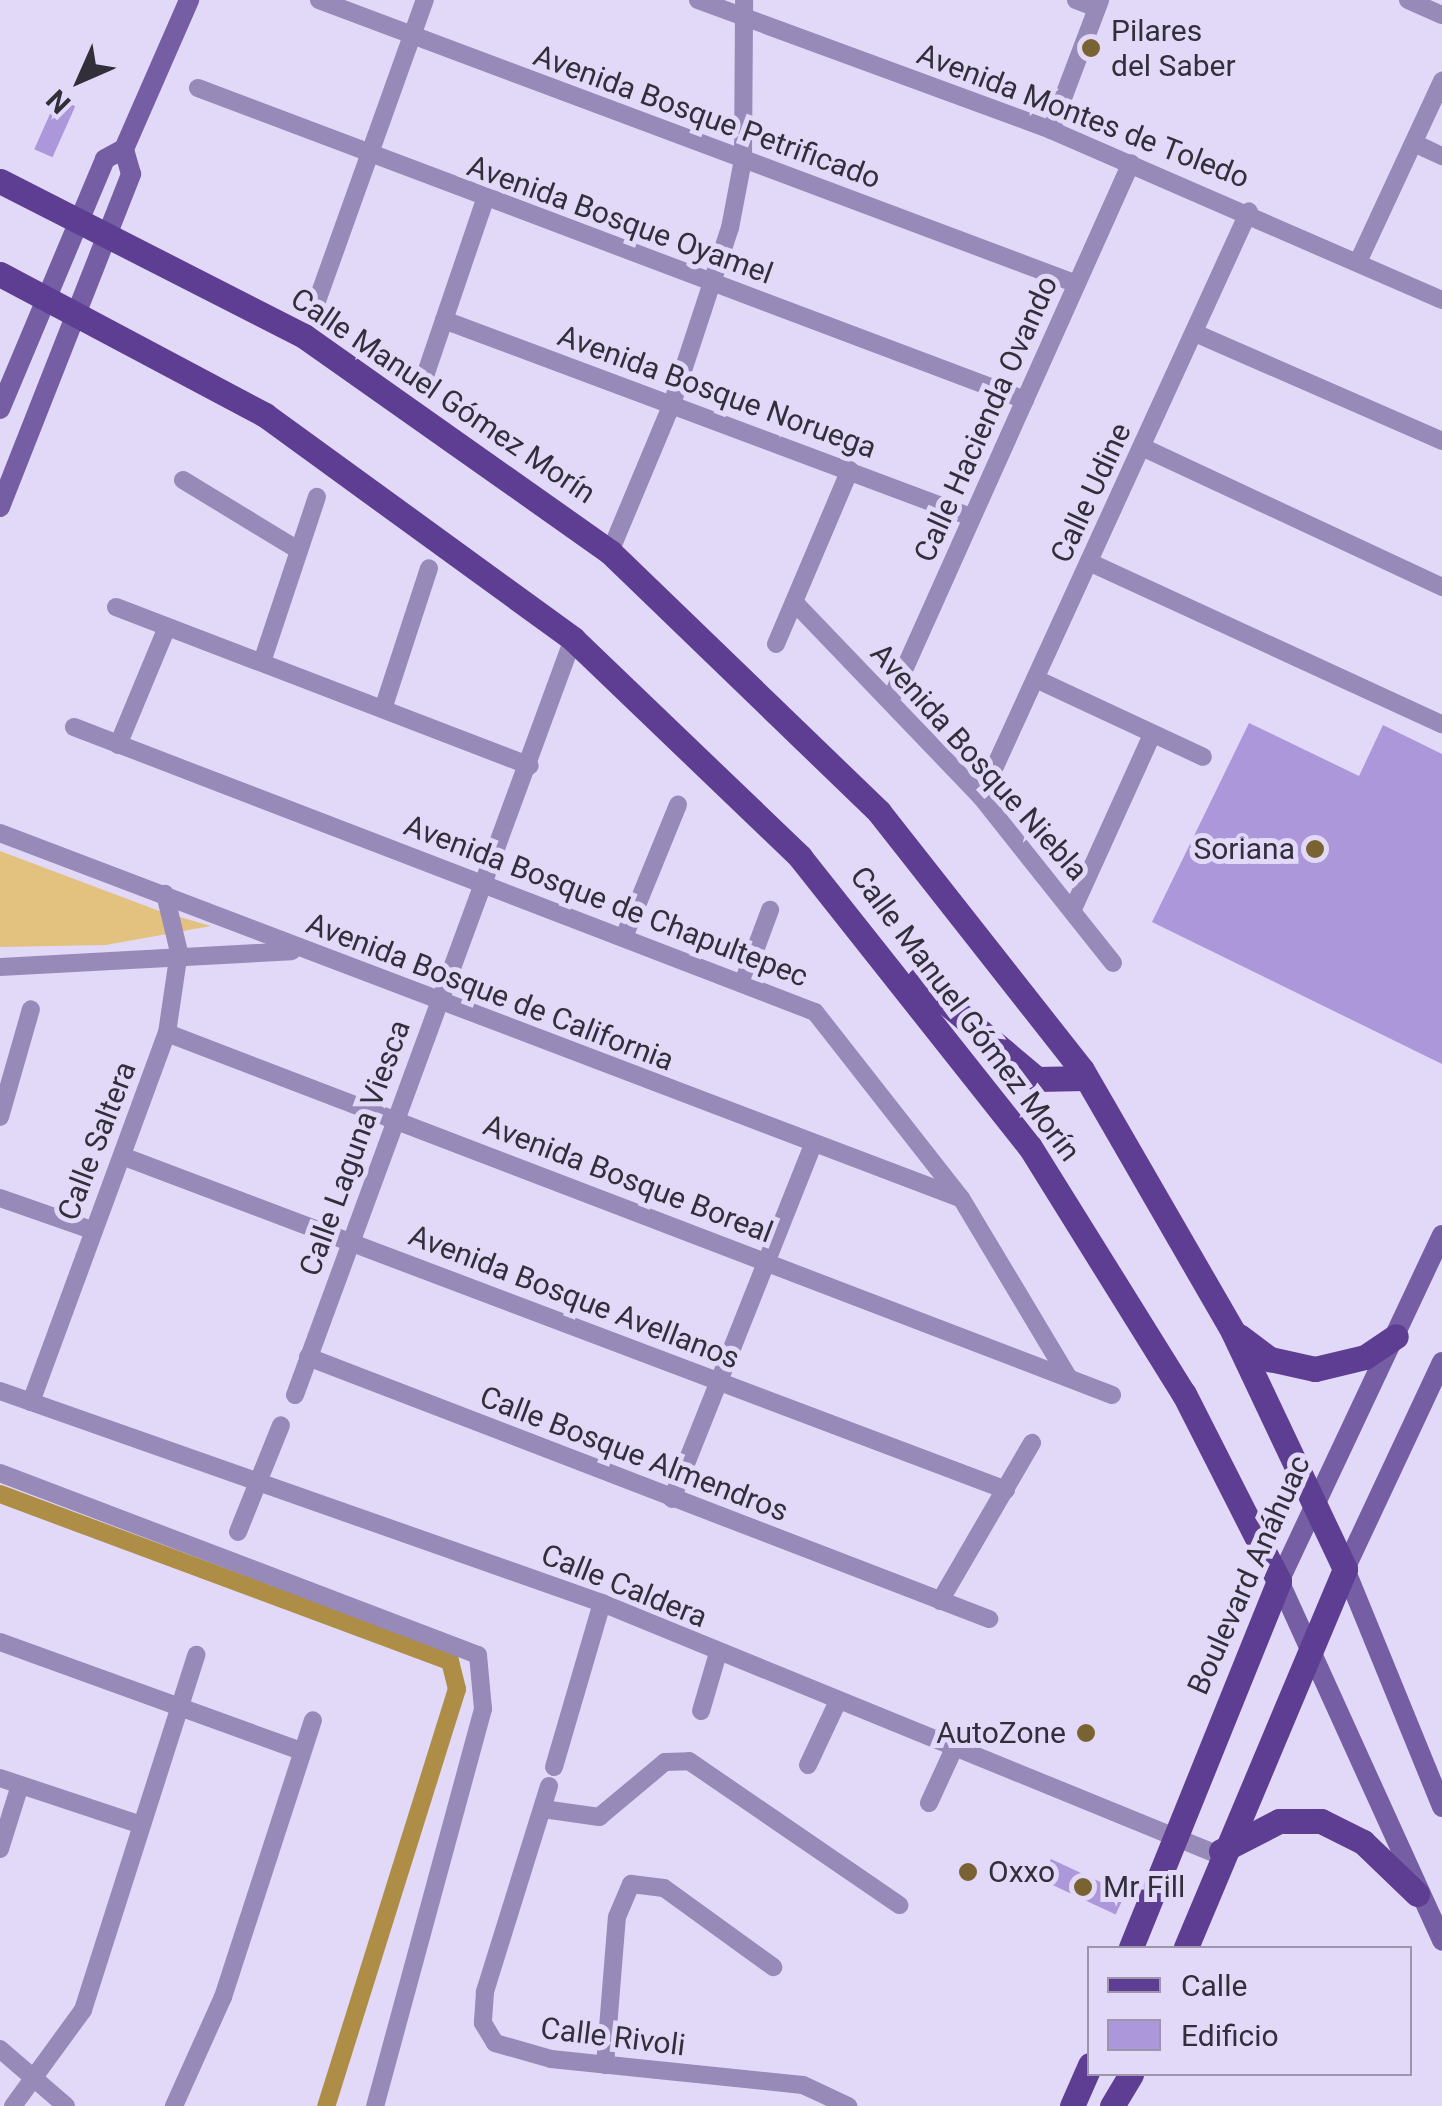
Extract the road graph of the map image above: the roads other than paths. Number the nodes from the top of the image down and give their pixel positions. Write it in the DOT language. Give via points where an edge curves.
graph roads {
  1 [pos="189,0"];
  2 [pos="319,0"];
  3 [pos="425,0"];
  4 [pos="698,0"];
  5 [pos="1076,0"];
  6 [pos="1408,0"];
  7 [pos="1099,4"];
  8 [pos="744,8"];
  9 [pos="1442,15"];
  10 [pos="412,37"];
  11 [pos="1442,81"];
  12 [pos="198,88"];
  13 [pos="1051,130"];
  14 [pos="1414,143"];
  15 [pos="124,149"];
  16 [pos="1442,156"];
  17 [pos="368,157"];
  18 [pos="742,160"];
  19 [pos="1131,163"];
  20 [pos="0,181"];
  21 [pos="485,200"];
  22 [pos="1249,211"];
  23 [pos="79,217"];
  24 [pos="108,231"];
  25 [pos="1358,262"];
  26 [pos="0,274"];
  27 [pos="1077,284"];
  28 [pos="714,285"];
  29 [pos="44,297"];
  30 [pos="317,300"];
  31 [pos="1442,300"];
  32 [pos="74,312"];
  33 [pos="444,320"];
  34 [pos="1195,333"];
  35 [pos="426,373"];
  36 [pos="1025,400"];
  37 [pos="672,404"];
  38 [pos="0,409"];
  39 [pos="1442,442"];
  40 [pos="1142,447"];
  41 [pos="850,470"];
  42 [pos="183,480"];
  43 [pos="317,497"];
  44 [pos="0,507"];
  45 [pos="971,517"];
  46 [pos="298,550"];
  47 [pos="610,552"];
  48 [pos="1089,562"];
  49 [pos="429,568"];
  50 [pos="1442,586"];
  51 [pos="796,604"];
  52 [pos="116,607"];
  53 [pos="167,627"];
  54 [pos="572,639"];
  55 [pos="776,644"];
  56 [pos="262,662"];
  57 [pos="1036,679"];
  58 [pos="892,698"];
  59 [pos="383,709"];
  60 [pos="1442,724"];
  61 [pos="74,726"];
  62 [pos="1152,734"];
  63 [pos="118,745"];
  64 [pos="1203,757"];
  65 [pos="530,766"];
  66 [pos="981,797"];
  67 [pos="678,805"];
  68 [pos="0,834"];
  69 [pos="487,884"];
  70 [pos="165,894"];
  71 [pos="1073,909"];
  72 [pos="770,910"];
  73 [pos="624,936"];
  74 [pos="881,948"];
  75 [pos="178,952"];
  76 [pos="312,953"];
  77 [pos="1114,963"];
  78 [pos="0,967"];
  79 [pos="744,980"];
  80 [pos="438,1003"];
  81 [pos="31,1008"];
  82 [pos="167,1033"];
  83 [pos="9,1065"];
  84 [pos="1086,1078"];
  85 [pos="0,1117"];
  86 [pos="394,1117"];
  87 [pos="813,1145"];
  88 [pos="122,1156"];
  89 [pos="0,1198"];
  90 [pos="961,1198"];
  91 [pos="92,1230"];
  92 [pos="1442,1236"];
  93 [pos="348,1242"];
  94 [pos="766,1262"];
  95 [pos="1234,1332"];
  96 [pos="1396,1336"];
  97 [pos="308,1357"];
  98 [pos="1442,1362"];
  99 [pos="1068,1377"];
  100 [pos="719,1380"];
  101 [pos="0,1391"];
  102 [pos="294,1395"];
  103 [pos="1112,1395"];
  104 [pos="31,1402"];
  105 [pos="282,1424"];
  106 [pos="1032,1443"];
  107 [pos="0,1473"];
  108 [pos="259,1479"];
  109 [pos="1006,1490"];
  110 [pos="1317,1498"];
  111 [pos="672,1500"];
  112 [pos="238,1532"];
  113 [pos="1345,1570"];
  114 [pos="1279,1581"];
  115 [pos="940,1601"];
  116 [pos="602,1603"];
  117 [pos="989,1619"];
  118 [pos="0,1642"];
  119 [pos="1308,1647"];
  120 [pos="718,1653"];
  121 [pos="196,1656"];
  122 [pos="838,1700"];
  123 [pos="179,1706"];
  124 [pos="701,1711"];
  125 [pos="313,1720"];
  126 [pos="956,1744"];
  127 [pos="300,1750"];
  128 [pos="808,1764"];
  129 [pos="0,1778"];
  130 [pos="20,1785"];
  131 [pos="929,1803"];
  132 [pos="1442,1807"];
  133 [pos="543,1808"];
  134 [pos="138,1824"];
  135 [pos="1172,1835"];
  136 [pos="0,1850"];
  137 [pos="1220,1853"];
  138 [pos="1417,1894"];
  139 [pos="899,1905"];
  140 [pos="1441,1936"];
  141 [pos="1132,1946"];
  142 [pos="1187,1946"];
  143 [pos="772,1967"];
  144 [pos="0,2048"];
  145 [pos="605,2066"];
  146 [pos="1087,2072"];
  147 [pos="1130,2076"];
  148 [pos="36,2080"];
  149 [pos="13,2106"];
  150 [pos="66,2106"];
  151 [pos="174,2106"];
  152 [pos="375,2106"];
  153 [pos="848,2106"];
  154 [pos="1072,2106"];
  155 [pos="1112,2106"];
  1 -- 15 [label="street"];
  2 -- 10 [label="street, Avenida Bosque Petrificado"];
  3 -- 10 [label="street"];
  4 -- 8 [label="street, Avenida Montes de Toledo"];
  5 -- 7 [label="street"];
  6 -- 9 [label="street"];
  7 -- 13 [label="street"];
  8 -- 13 [label="street, Avenida Montes de Toledo"];
  8 -- 18 [label="street"];
  10 -- 17 [label="street"];
  10 -- 18 [label="street, Avenida Bosque Petrificado"];
  11 -- 14 [label="street"];
  12 -- 17 [label="street, Avenida Bosque Oyamel"];
  13 -- 19 [label="street, Avenida Montes de Toledo"];
  14 -- 16 [label="street"];
  14 -- 25 [label="street"];
  15 -- 23 [label="street" via="106,159"];
  15 -- 24 [label="street" via="131,174"];
  17 -- 21 [label="street, Avenida Bosque Oyamel"];
  17 -- 30 [label="street"];
  18 -- 27 [label="street, Avenida Bosque Petrificado"];
  18 -- 28 [label="street"];
  19 -- 22 [label="street, Avenida Montes de Toledo"];
  19 -- 27 [label="street, Calle Hacienda Ovando"];
  20 -- 23 [label="main road, Calle Manuel Gómez Morín"];
  21 -- 28 [label="street, Avenida Bosque Oyamel"];
  21 -- 33 [label="street"];
  22 -- 25 [label="street, Avenida Montes de Toledo"];
  22 -- 34 [label="street, Calle Udine"];
  23 -- 24 [label="main road, Calle Manuel Gómez Morín"];
  23 -- 29 [label="street"];
  24 -- 32 [label="street"];
  24 -- 47 [label="main road, Calle Manuel Gómez Morín" via="360,372"];
  25 -- 31 [label="street, Avenida Montes de Toledo"];
  26 -- 29 [label="main road, Calle Manuel Gómez Morín"];
  27 -- 36 [label="street, Calle Hacienda Ovando"];
  28 -- 36 [label="street, Avenida Bosque Oyamel"];
  28 -- 37 [label="street"];
  29 -- 32 [label="main road, Calle Manuel Gómez Morín"];
  29 -- 38 [label="street"];
  32 -- 44 [label="street"];
  32 -- 54 [label="main road, Calle Manuel Gómez Morín" via="308,442"];
  33 -- 35 [label="street"];
  33 -- 37 [label="street, Avenida Bosque Noruega"];
  34 -- 39 [label="street"];
  34 -- 40 [label="street, Calle Udine"];
  36 -- 45 [label="street, Calle Hacienda Ovando"];
  37 -- 41 [label="street, Avenida Bosque Noruega"];
  37 -- 47 [label="street"];
  40 -- 48 [label="street, Calle Udine"];
  40 -- 50 [label="street"];
  41 -- 45 [label="street, Avenida Bosque Noruega"];
  41 -- 51 [label="street"];
  42 -- 46 [label="street"];
  43 -- 46 [label="street"];
  45 -- 58 [label="street, Calle Hacienda Ovando"];
  46 -- 56 [label="street"];
  47 -- 84 [label="main road, Calle Manuel Gómez Morín" via="878,812 977,926"];
  48 -- 57 [label="street, Calle Udine"];
  48 -- 60 [label="street"];
  49 -- 59 [label="street"];
  51 -- 55 [label="street"];
  51 -- 58 [label="street, Avenida Bosque Niebla"];
  52 -- 53 [label="street"];
  53 -- 56 [label="street"];
  53 -- 63 [label="street"];
  54 -- 65 [label="street, Calle Laguna Viesca"];
  54 -- 74 [label="main road, Calle Manuel Gómez Morín" via="744,800"];
  56 -- 59 [label="street"];
  57 -- 62 [label="street"];
  57 -- 66 [label="street, Calle Udine"];
  58 -- 66 [label="street, Avenida Bosque Niebla"];
  59 -- 65 [label="street"];
  61 -- 63 [label="street, Avenida Bosque de Chapultepec"];
  62 -- 64 [label="street"];
  62 -- 71 [label="street"];
  63 -- 69 [label="street, Avenida Bosque de Chapultepec"];
  65 -- 69 [label="street, Calle Laguna Viesca"];
  66 -- 71 [label="street, Avenida Bosque Niebla"];
  67 -- 73 [label="street"];
  68 -- 70 [label="street, Avenida Bosque de California"];
  69 -- 73 [label="street, Avenida Bosque de Chapultepec"];
  69 -- 80 [label="street, Calle Laguna Viesca"];
  70 -- 75 [label="street, Calle Saltera"];
  70 -- 76 [label="street, Avenida Bosque de California"];
  71 -- 77 [label="street, Avenida Bosque Niebla"];
  72 -- 79 [label="street"];
  73 -- 79 [label="street, Avenida Bosque de Chapultepec"];
  74 -- 84 [label="main road" via="1019,1069 1051,1082"];
  74 -- 114 [label="main road, Calle Manuel Gómez Morín" via="1108,1265"];
  75 -- 76 [label="street"];
  75 -- 78 [label="street"];
  75 -- 82 [label="street, Calle Saltera"];
  76 -- 80 [label="street, Avenida Bosque de California"];
  79 -- 90 [label="street, Avenida Bosque de Chapultepec" via="826,1021"];
  80 -- 86 [label="street, Calle Laguna Viesca"];
  80 -- 87 [label="street, Avenida Bosque de California"];
  81 -- 83 [label="street"];
  82 -- 86 [label="street, Avenida Bosque Boreal"];
  82 -- 88 [label="street, Calle Saltera"];
  83 -- 85 [label="street"];
  84 -- 95 [label="main road, Calle Manuel Gómez Morín"];
  86 -- 93 [label="street, Calle Laguna Viesca"];
  86 -- 94 [label="street, Avenida Bosque Boreal"];
  87 -- 90 [label="street, Avenida Bosque de California"];
  87 -- 94 [label="street"];
  88 -- 91 [label="street, Calle Saltera"];
  88 -- 93 [label="street, Avenida Bosque Avellanos"];
  89 -- 91 [label="street"];
  90 -- 99 [label="street, Avenida Bosque de Chapultepec"];
  91 -- 104 [label="street, Calle Saltera"];
  92 -- 96 [label="street, Boulevard Anáhuac"];
  93 -- 97 [label="street, Calle Laguna Viesca"];
  93 -- 100 [label="street, Avenida Bosque Avellanos"];
  94 -- 99 [label="street, Avenida Bosque Boreal"];
  94 -- 100 [label="street"];
  95 -- 96 [label="main road" via="1270,1359 1315,1369 1364,1357"];
  95 -- 110 [label="main road, Calle Manuel Gómez Morín"];
  96 -- 110 [label="street, Boulevard Anáhuac"];
  97 -- 102 [label="street, Calle Laguna Viesca"];
  97 -- 111 [label="street, Calle Bosque Almendros"];
  98 -- 113 [label="street"];
  99 -- 103 [label="street, Avenida Bosque Boreal"];
  100 -- 109 [label="street, Avenida Bosque Avellanos"];
  100 -- 111 [label="street"];
  101 -- 104 [label="street, Calle Caldera"];
  104 -- 108 [label="street, Calle Caldera"];
  105 -- 108 [label="street"];
  106 -- 109 [label="street"];
  107 -- 152 [label="street" via="478,1655 483,1709"];
  108 -- 112 [label="street"];
  108 -- 116 [label="street, Calle Caldera"];
  109 -- 115 [label="street"];
  110 -- 113 [label="main road, Calle Manuel Gómez Morín"];
  110 -- 114 [label="street, Boulevard Anáhuac"];
  111 -- 115 [label="street, Calle Bosque Almendros"];
  113 -- 119 [label="main road"];
  113 -- 132 [label="street, Calle Manuel Gómez Morín"];
  114 -- 119 [label="street, Calle Manuel Gómez Morín"];
  114 -- 135 [label="main road, Boulevard Anáhuac"];
  115 -- 117 [label="street, Calle Bosque Almendros"];
  116 -- 120 [label="street, Calle Caldera"];
  116 -- 133 [label="street, Calle Rivoli"];
  118 -- 123 [label="street"];
  119 -- 137 [label="main road"];
  119 -- 138 [label="street, Calle Manuel Gómez Morín"];
  120 -- 122 [label="street, Calle Caldera"];
  120 -- 124 [label="street"];
  121 -- 123 [label="street"];
  122 -- 126 [label="street, Calle Caldera"];
  122 -- 128 [label="street"];
  123 -- 127 [label="street"];
  123 -- 134 [label="street"];
  125 -- 127 [label="street"];
  126 -- 131 [label="street"];
  126 -- 135 [label="street, Calle Caldera"];
  127 -- 151 [label="street" via="223,1997"];
  129 -- 130 [label="street"];
  130 -- 134 [label="street"];
  130 -- 136 [label="street"];
  133 -- 139 [label="street" via="598,1817 665,1762 689,1761"];
  133 -- 145 [label="street, Calle Rivoli" via="484,1992 483,2023 506,2049"];
  134 -- 148 [label="street" via="83,2010"];
  135 -- 137 [label="street, Calle Caldera"];
  135 -- 141 [label="main road, Boulevard Anáhuac"];
  137 -- 138 [label="main road" via="1280,1821 1321,1821 1363,1842"];
  137 -- 142 [label="main road"];
  138 -- 140 [label="street, Calle Manuel Gómez Morín"];
  143 -- 145 [label="street" via="664,1888 631,1884 618,1917"];
  144 -- 148 [label="street"];
  145 -- 153 [label="street, Calle Rivoli" via="803,2084"];
  146 -- 154 [label="main road"];
  147 -- 155 [label="main road"];
  148 -- 149 [label="street"];
  148 -- 150 [label="street"];
}
